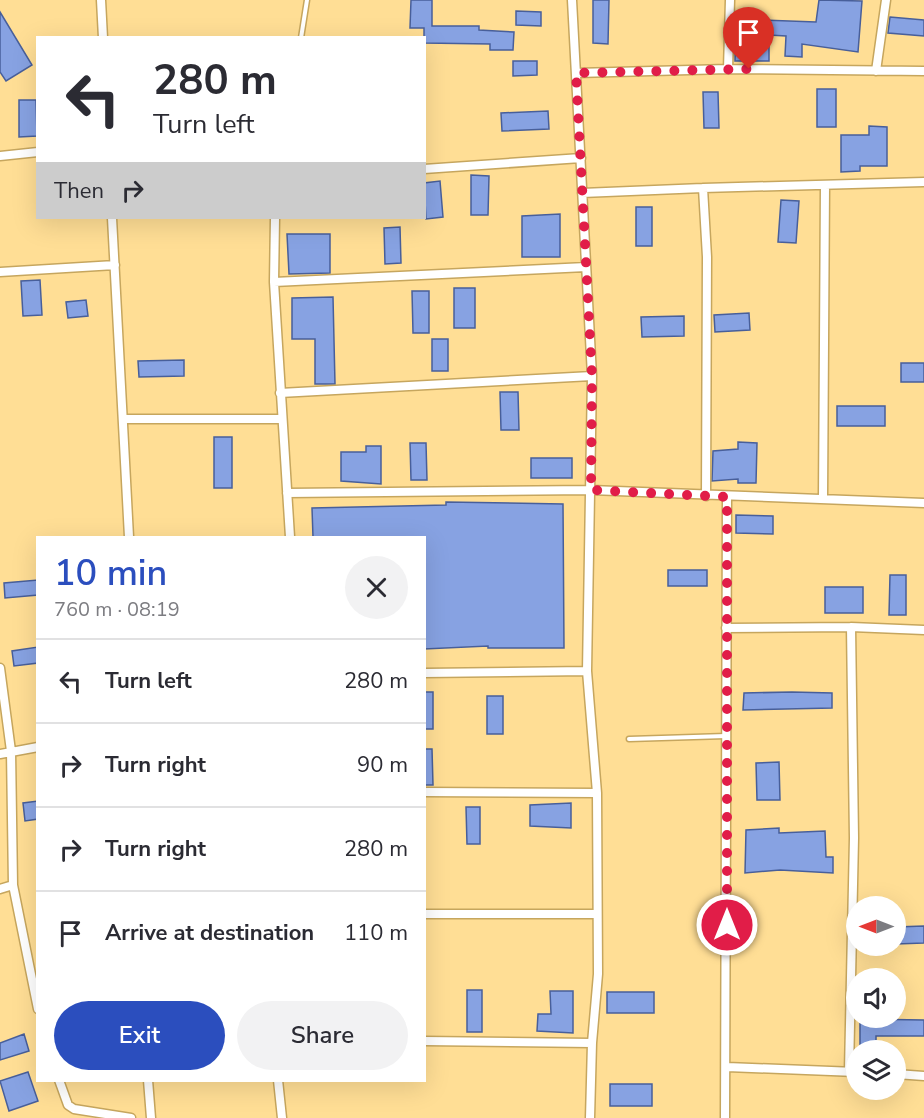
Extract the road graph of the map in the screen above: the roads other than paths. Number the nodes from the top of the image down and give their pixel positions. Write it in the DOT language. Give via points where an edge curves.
graph roads {
  1 [pos="100,0"];
  2 [pos="307,0"];
  3 [pos="573,0"];
  4 [pos="730,0"];
  5 [pos="886,0"];
  6 [pos="102,36"];
  7 [pos="301,36"];
  8 [pos="728,69"];
  9 [pos="876,71"];
  10 [pos="924,71"];
  11 [pos="576,73"];
  12 [pos="36,152"];
  13 [pos="0,156"];
  14 [pos="581,158"];
  15 [pos="426,169"];
  16 [pos="924,182"];
  17 [pos="825,185"];
  18 [pos="704,188"];
  19 [pos="582,193"];
  20 [pos="112,219"];
  21 [pos="275,219"];
  22 [pos="115,266"];
  23 [pos="586,267"];
  24 [pos="0,272"];
  25 [pos="274,282"];
  26 [pos="592,376"];
  27 [pos="280,393"];
  28 [pos="125,419"];
  29 [pos="282,419"];
  30 [pos="591,490"];
  31 [pos="287,493"];
  32 [pos="706,496"];
  33 [pos="727,497"];
  34 [pos="823,498"];
  35 [pos="924,503"];
  36 [pos="129,536"];
  37 [pos="290,536"];
  38 [pos="851,627"];
  39 [pos="726,628"];
  40 [pos="924,630"];
  41 [pos="0,668"];
  42 [pos="587,671"];
  43 [pos="426,673"];
  44 [pos="726,736"];
  45 [pos="629,739"];
  46 [pos="36,747"];
  47 [pos="11,751"];
  48 [pos="0,754"];
  49 [pos="426,792"];
  50 [pos="597,793"];
  51 [pos="13,885"];
  52 [pos="0,889"];
  53 [pos="426,914"];
  54 [pos="597,914"];
  55 [pos="36,999"];
  56 [pos="853,1040"];
  57 [pos="426,1041"];
  58 [pos="592,1043"];
  59 [pos="727,1067"];
  60 [pos="846,1071"];
  61 [pos="906,1075"];
  62 [pos="924,1076"];
  63 [pos="60,1082"];
  64 [pos="148,1082"];
  65 [pos="278,1082"];
  66 [pos="102,1117"];
  67 [pos="131,1118"];
  68 [pos="151,1118"];
  69 [pos="282,1118"];
  70 [pos="590,1118"];
  71 [pos="725,1118"];
  1 -- 6 [label="street"];
  2 -- 7 [label="lane"];
  3 -- 11 [label="street"];
  4 -- 8 [label="street"];
  5 -- 9 [label="street"];
  8 -- 9 [label="street"];
  8 -- 11 [label="street"];
  9 -- 10 [label="street"];
  11 -- 14 [label="street"];
  12 -- 13 [label="street"];
  14 -- 15 [label="street"];
  14 -- 19 [label="street"];
  16 -- 17 [label="street"];
  17 -- 18 [label="street"];
  17 -- 34 [label="street"];
  18 -- 19 [label="street"];
  18 -- 32 [label="street"];
  19 -- 23 [label="street"];
  20 -- 22 [label="street"];
  21 -- 25 [label="street"];
  22 -- 24 [label="street"];
  22 -- 28 [label="street"];
  23 -- 25 [label="street"];
  23 -- 26 [label="street"];
  25 -- 27 [label="street"];
  26 -- 27 [label="street"];
  26 -- 30 [label="street"];
  27 -- 29 [label="street"];
  28 -- 29 [label="street"];
  28 -- 36 [label="street"];
  29 -- 31 [label="street"];
  30 -- 31 [label="street"];
  30 -- 32 [label="street"];
  30 -- 42 [label="street"];
  31 -- 37 [label="street"];
  32 -- 33 [label="street"];
  33 -- 34 [label="street"];
  33 -- 39 [label="street"];
  34 -- 35 [label="street"];
  38 -- 39 [label="street"];
  38 -- 40 [label="street"];
  38 -- 56 [label="street"];
  39 -- 44 [label="street"];
  41 -- 47 [label="street"];
  42 -- 43 [label="street"];
  42 -- 50 [label="street"];
  44 -- 45 [label="lane"];
  44 -- 59 [label="street"];
  46 -- 47 [label="street"];
  47 -- 48 [label="street"];
  47 -- 51 [label="street"];
  49 -- 50 [label="street"];
  50 -- 54 [label="street"];
  51 -- 52 [label="street"];
  51 -- 55 [label="street"];
  53 -- 54 [label="street"];
  54 -- 58 [label="street" via="598,974"];
  57 -- 58 [label="street"];
  58 -- 70 [label="street"];
  59 -- 60 [label="street"];
  59 -- 71 [label="street"];
  61 -- 62 [label="street"];
  63 -- 66 [label="street" via="68,1105"];
  64 -- 68 [label="street"];
  65 -- 69 [label="street"];
  66 -- 67 [label="street"];
}
